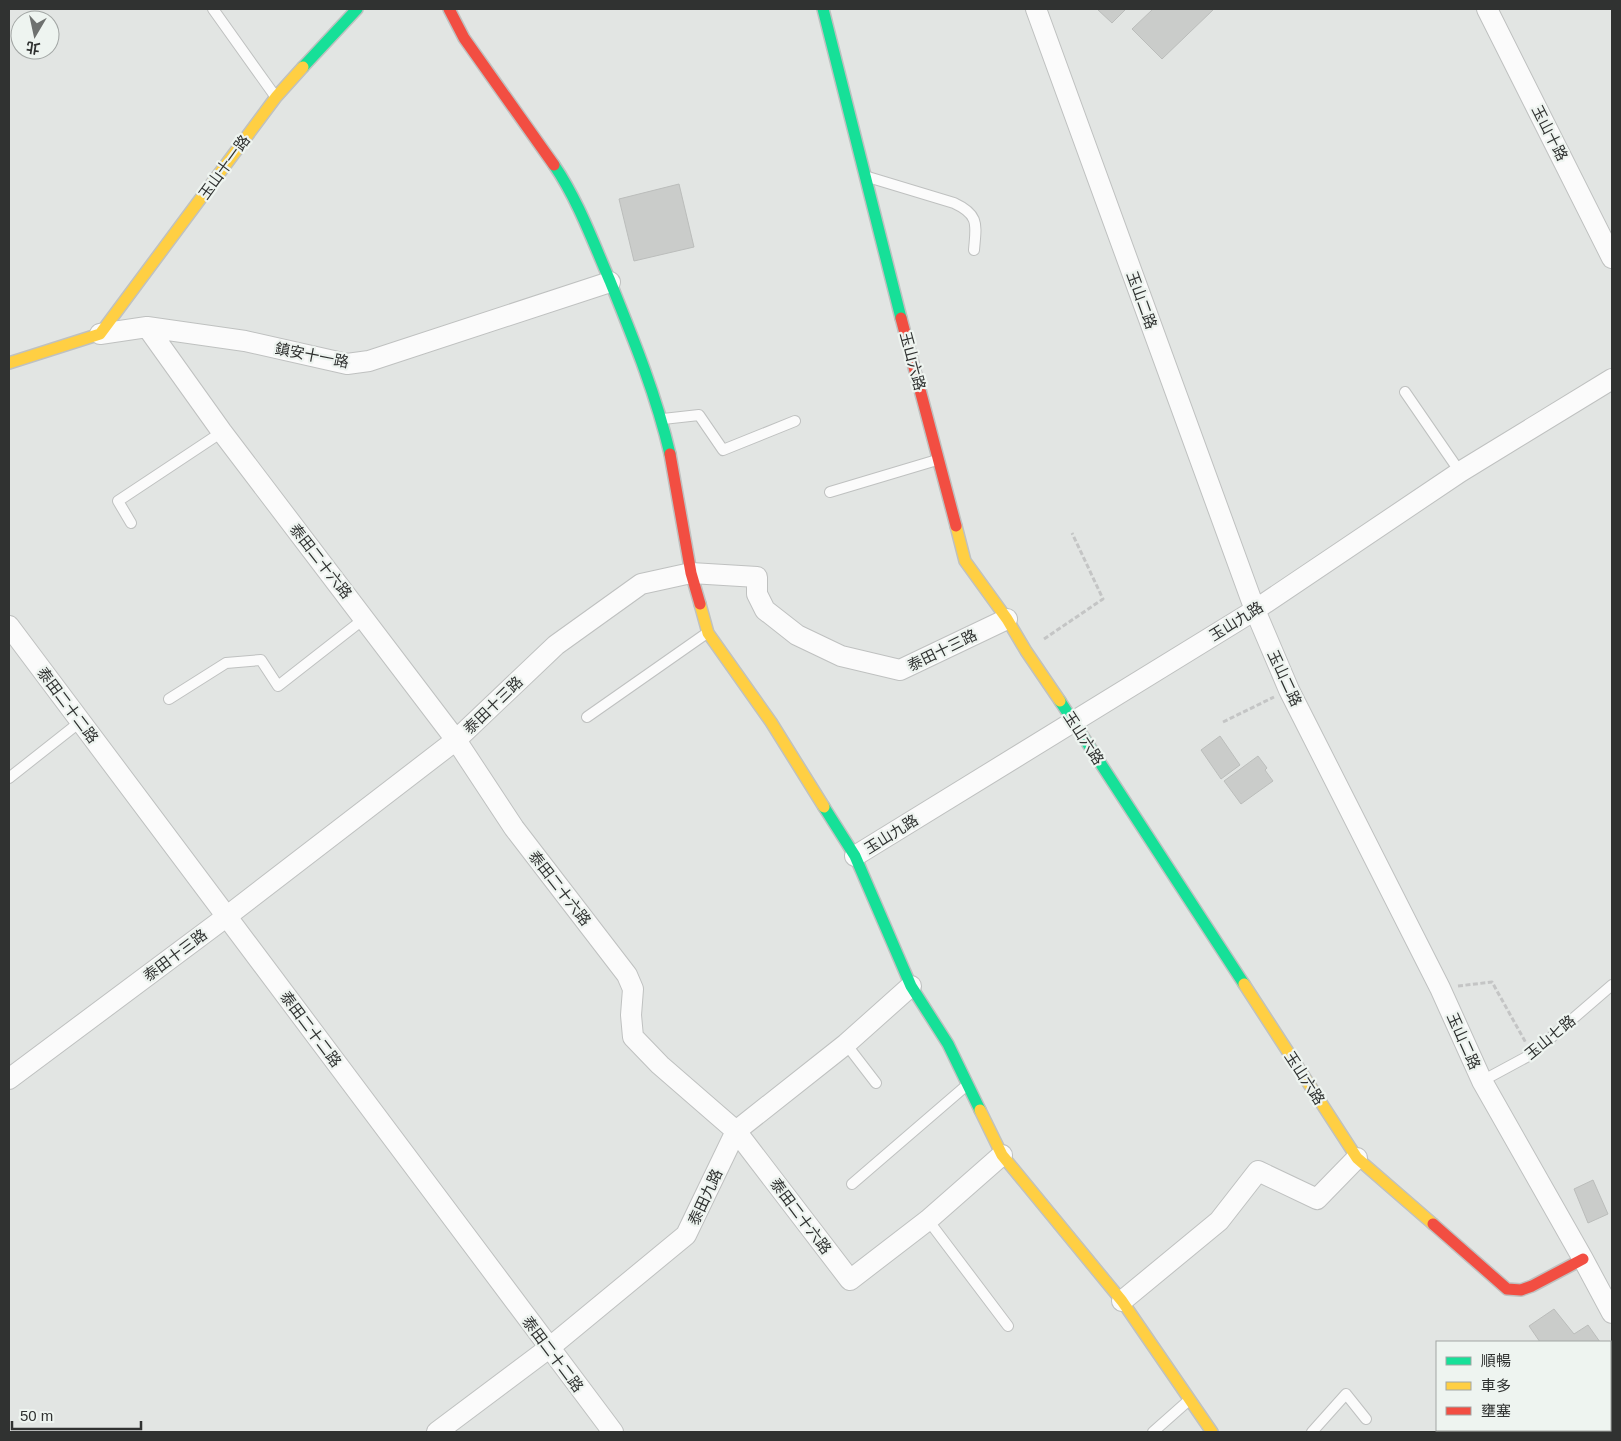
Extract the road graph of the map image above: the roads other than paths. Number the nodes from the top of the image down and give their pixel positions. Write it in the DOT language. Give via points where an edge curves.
graph roads {
  1 [pos="213,9"];
  2 [pos="357,9"];
  3 [pos="449,9"];
  4 [pos="823,9"];
  5 [pos="1036,9"];
  6 [pos="1487,9"];
  7 [pos="276,97"];
  8 [pos="864,176"];
  9 [pos="974,250"];
  10 [pos="1612,258"];
  11 [pos="610,282"];
  12 [pos="147,327"];
  13 [pos="100,334"];
  14 [pos="9,363"];
  15 [pos="1612,379"];
  16 [pos="1405,392"];
  17 [pos="662,419"];
  18 [pos="795,421"];
  19 [pos="222,432"];
  20 [pos="938,460"];
  21 [pos="1460,472"];
  22 [pos="830,492"];
  23 [pos="131,523"];
  24 [pos="691,573"];
  25 [pos="1255,610"];
  26 [pos="365,618"];
  27 [pos="1006,618"];
  28 [pos="9,626"];
  29 [pos="708,633"];
  30 [pos="169,700"];
  31 [pos="587,717"];
  32 [pos="80,722"];
  33 [pos="1074,722"];
  34 [pos="456,740"];
  35 [pos="9,778"];
  36 [pos="855,856"];
  37 [pos="226,917"];
  38 [pos="1612,985"];
  39 [pos="911,986"];
  40 [pos="846,1044"];
  41 [pos="9,1079"];
  42 [pos="1482,1081"];
  43 [pos="876,1083"];
  44 [pos="969,1084"];
  45 [pos="736,1131"];
  46 [pos="1002,1155"];
  47 [pos="1357,1158"];
  48 [pos="852,1184"];
  49 [pos="928,1220"];
  50 [pos="1583,1259"];
  51 [pos="1122,1301"];
  52 [pos="1612,1313"];
  53 [pos="1008,1326"];
  54 [pos="549,1348"];
  55 [pos="1189,1400"];
  56 [pos="1366,1419"];
  57 [pos="438,1432"];
  58 [pos="613,1432"];
  59 [pos="1153,1432"];
  60 [pos="1212,1432"];
  61 [pos="1312,1432"];
  1 -- 7 [label="lane"];
  2 -- 7 [label="street, 玉山十一路"];
  3 -- 11 [label="street" via="464,38 564,178"];
  4 -- 8 [label="street, 玉山六路"];
  5 -- 25 [label="street, 玉山二路"];
  6 -- 10 [label="street, 玉山十路"];
  7 -- 13 [label="street, 玉山十一路"];
  8 -- 9 [label="lane" via="954,202 967,209 977,223"];
  8 -- 20 [label="street, 玉山六路"];
  11 -- 12 [label="street, 鎮安十一路" via="369,361 347,364 245,341"];
  11 -- 17 [label="street"];
  12 -- 13 [label="street, 鎮安十一路"];
  12 -- 19 [label="street, 泰田二十六路"];
  13 -- 14 [label="street, 鎮安十一路"];
  15 -- 21 [label="street, 玉山九路"];
  16 -- 21 [label="lane"];
  17 -- 18 [label="lane" via="699,415 723,450"];
  17 -- 24 [label="street"];
  19 -- 23 [label="lane" via="118,501"];
  19 -- 26 [label="street, 泰田二十六路"];
  20 -- 22 [label="lane"];
  20 -- 27 [label="street, 玉山六路" via="965,561"];
  21 -- 25 [label="street, 玉山九路"];
  24 -- 27 [label="street, 泰田十三路" via="757,577 757,594 765,610 797,635 841,656 900,670"];
  24 -- 29 [label="street"];
  24 -- 34 [label="street, 泰田十三路" via="641,584 556,645"];
  25 -- 33 [label="street, 玉山九路"];
  25 -- 42 [label="street, 玉山二路" via="1290,690 1440,988"];
  26 -- 30 [label="lane" via="278,686 261,660 226,662"];
  26 -- 34 [label="street, 泰田二十六路"];
  27 -- 33 [label="street, 玉山六路"];
  28 -- 32 [label="street, 泰田二十二路"];
  29 -- 31 [label="lane"];
  29 -- 36 [label="street" via="772,722"];
  32 -- 35 [label="lane"];
  32 -- 37 [label="street, 泰田二十二路"];
  33 -- 36 [label="street, 玉山九路"];
  33 -- 47 [label="street, 玉山六路"];
  34 -- 37 [label="street, 泰田十三路"];
  34 -- 45 [label="street, 泰田二十六路" via="514,828 627,975 633,989 633,1037"];
  36 -- 39 [label="street"];
  37 -- 41 [label="street, 泰田十三路"];
  37 -- 54 [label="street, 泰田二十二路"];
  38 -- 42 [label="lane, 玉山七路" via="1532,1054"];
  39 -- 40 [label="street, 泰田九路"];
  39 -- 44 [label="street"];
  40 -- 43 [label="lane"];
  40 -- 45 [label="street, 泰田九路"];
  42 -- 50 [label="street, 玉山二路"];
  44 -- 46 [label="street"];
  44 -- 48 [label="lane"];
  45 -- 49 [label="street, 泰田二十六路" via="850,1280"];
  45 -- 54 [label="street, 泰田九路" via="686,1235"];
  46 -- 49 [label="street, 泰田二十六路"];
  46 -- 51 [label="street"];
  47 -- 50 [label="street, 玉山六路" via="1507,1289 1521,1290 1532,1286"];
  47 -- 51 [label="street" via="1317,1199 1258,1171 1219,1221"];
  49 -- 53 [label="lane"];
  50 -- 52 [label="street, 玉山二路"];
  51 -- 55 [label="street"];
  54 -- 57 [label="street, 泰田九路"];
  54 -- 58 [label="street, 泰田二十二路"];
  55 -- 59 [label="lane"];
  55 -- 60 [label="street"];
  56 -- 61 [label="lane" via="1346,1394"];
}
